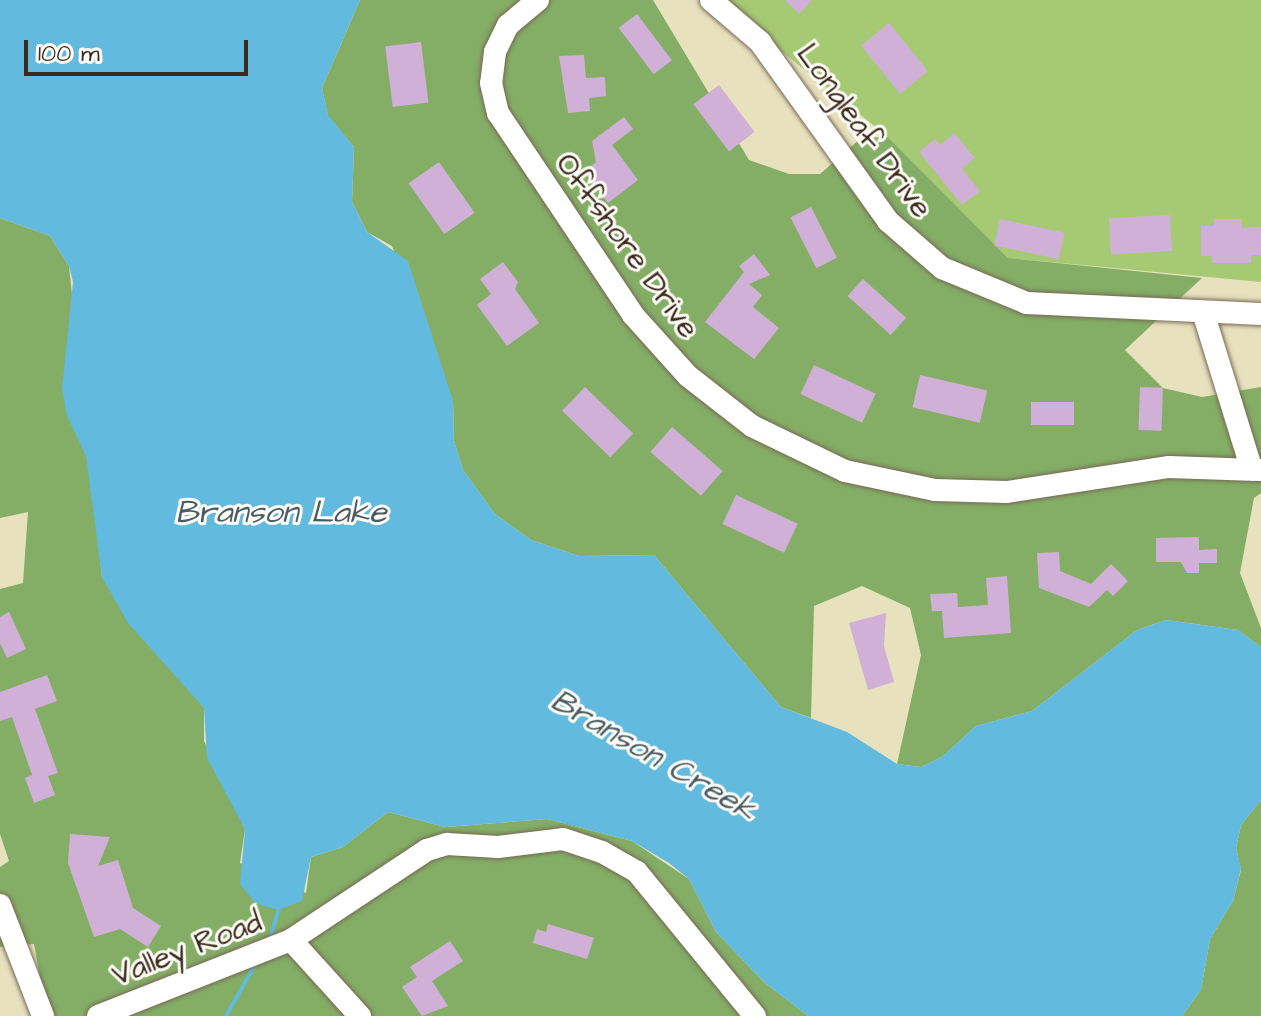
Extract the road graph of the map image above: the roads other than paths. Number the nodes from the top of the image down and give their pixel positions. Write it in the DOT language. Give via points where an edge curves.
graph roads {
  1 [pos="538,0"];
  2 [pos="711,0"];
  3 [pos="1203,312"];
  4 [pos="1261,314"];
  5 [pos="1257,470"];
  6 [pos="0,905"];
  7 [pos="291,940"];
  8 [pos="43,1016"];
  9 [pos="98,1016"];
  10 [pos="360,1016"];
  11 [pos="755,1016"];
  1 -- 5 [label="street, Offshore Drive" via="508,25 495,52 491,83 502,122 633,315 688,376 752,426 845,471 935,490 1007,492 1169,467"];
  2 -- 3 [label="street, Longleaf Drive" via="780,65 888,221 942,268 1027,303"];
  3 -- 4 [label="street, Longleaf Drive"];
  3 -- 5 [label="street"];
  6 -- 8 [label="street"];
  7 -- 9 [label="street, Valley Road"];
  7 -- 10 [label="street, Valley Road"];
  7 -- 11 [label="street" via="437,846 498,847 563,839 602,852 637,872"];
}
